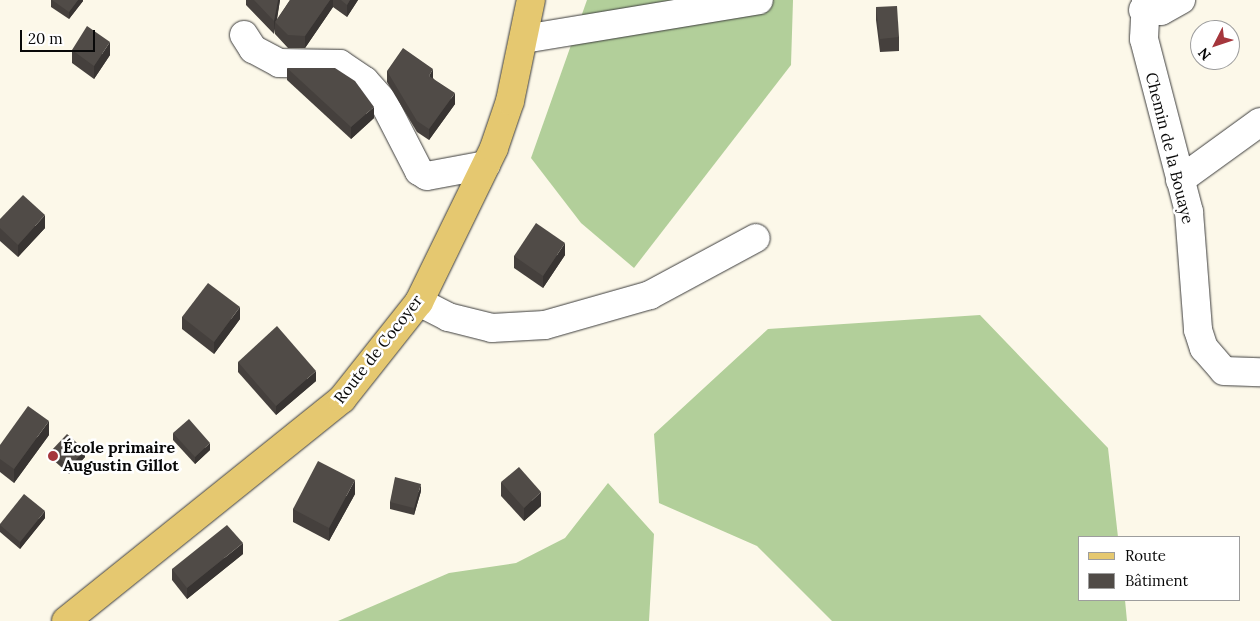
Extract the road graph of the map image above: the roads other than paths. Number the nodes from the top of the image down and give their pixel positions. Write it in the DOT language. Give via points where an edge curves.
graph roads {
  1 [pos="531,0"];
  2 [pos="759,0"];
  3 [pos="1181,0"];
  4 [pos="1145,5"];
  5 [pos="244,34"];
  6 [pos="524,39"];
  7 [pos="1260,122"];
  8 [pos="486,165"];
  9 [pos="1180,180"];
  10 [pos="756,238"];
  11 [pos="418,302"];
  12 [pos="1260,372"];
  13 [pos="66,621"];
  1 -- 6 [label="main road, Route de Cocoyer"];
  2 -- 6 [label="street"];
  3 -- 4 [label="street" via="1161,11"];
  4 -- 9 [label="street, Chemin de la Bouaye" via="1144,40 1160,113"];
  5 -- 8 [label="street" via="254,49 279,63 340,64 365,81 383,102 419,171 427,176"];
  6 -- 8 [label="main road, Route de Cocoyer" via="510,101"];
  7 -- 9 [label="street"];
  8 -- 11 [label="main road, Route de Cocoyer"];
  9 -- 12 [label="street, Chemin de la Bouaye" via="1189,212 1198,330 1204,348 1224,371"];
  10 -- 11 [label="street" via="650,296 545,325 492,328 448,317"];
  11 -- 13 [label="main road, Route de Cocoyer" via="342,399"];
}
